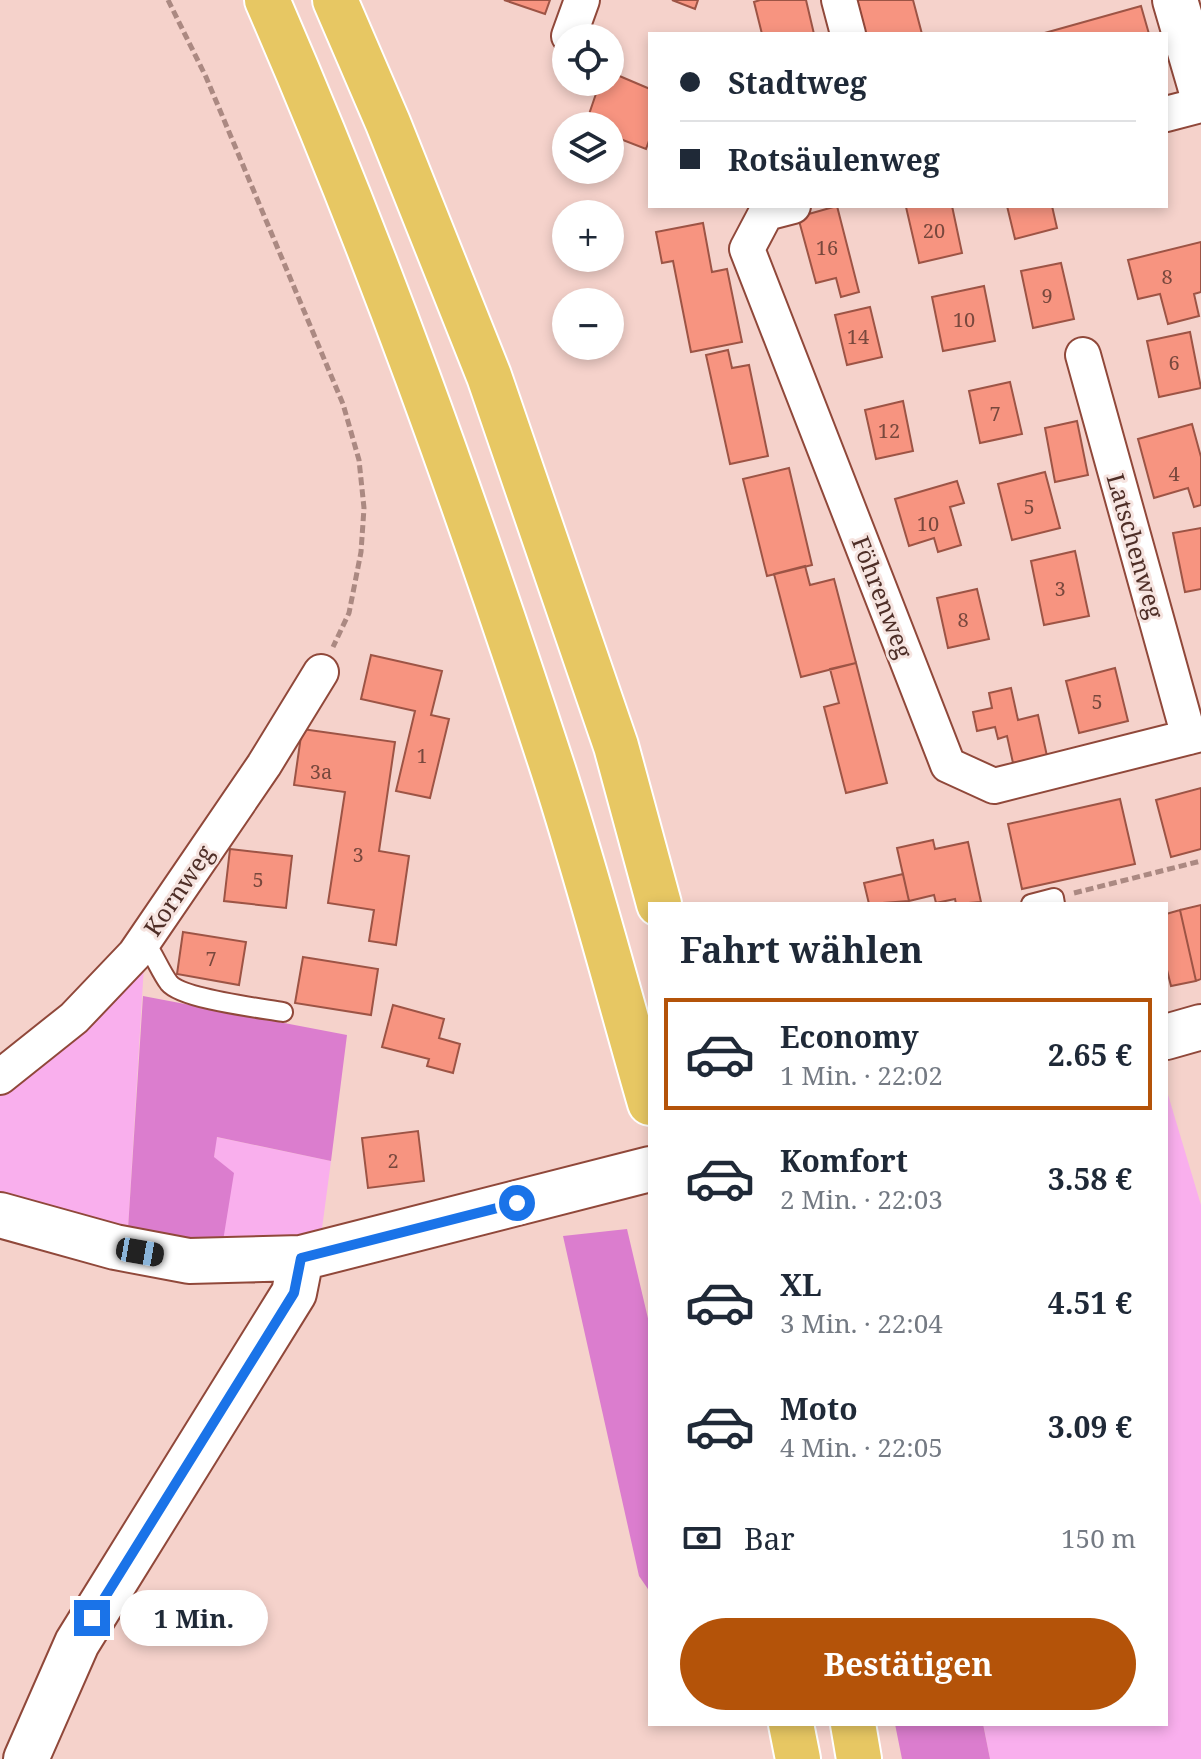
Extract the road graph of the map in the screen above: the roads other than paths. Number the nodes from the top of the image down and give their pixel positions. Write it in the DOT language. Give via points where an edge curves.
graph roads {
  1 [pos="267,0"];
  2 [pos="335,0"];
  3 [pos="582,0"];
  4 [pos="839,0"];
  5 [pos="1175,0"];
  6 [pos="573,24"];
  7 [pos="847,32"];
  8 [pos="1201,89"];
  9 [pos="1201,105"];
  10 [pos="1168,113"];
  11 [pos="785,208"];
  12 [pos="1083,355"];
  13 [pos="321,672"];
  14 [pos="1195,736"];
  15 [pos="658,902"];
  16 [pos="144,941"];
  17 [pos="283,1012"];
  18 [pos="1201,1027"];
  19 [pos="1168,1036"];
  20 [pos="0,1077"];
  21 [pos="648,1096"];
  22 [pos="648,1170"];
  23 [pos="0,1215"];
  24 [pos="301,1258"];
  25 [pos="791,1726"];
  26 [pos="853,1726"];
  27 [pos="26,1759"];
  28 [pos="798,1759"];
  29 [pos="859,1759"];
  1 -- 21 [label="highway" via="322,127 439,433 551,763"];
  2 -- 15 [label="highway" via="489,376 616,746"];
  3 -- 6 [label="street"];
  4 -- 7 [label="street"];
  5 -- 8 [label="street"];
  9 -- 10 [label="street"];
  11 -- 14 [label="street, Föhrenweg" via="766,213 747,249 948,765 994,786"];
  12 -- 14 [label="street, Latschenweg"];
  13 -- 16 [label="street, Kornweg"];
  16 -- 17 [label="lane" via="168,982 184,994"];
  16 -- 20 [label="street, Kornweg" via="74,1018"];
  18 -- 19 [label="street"];
  22 -- 24 [label="street"];
  23 -- 24 [label="street" via="189,1261"];
  24 -- 27 [label="street" via="294,1293 77,1643"];
  25 -- 28 [label="highway"];
  26 -- 29 [label="highway"];
}
